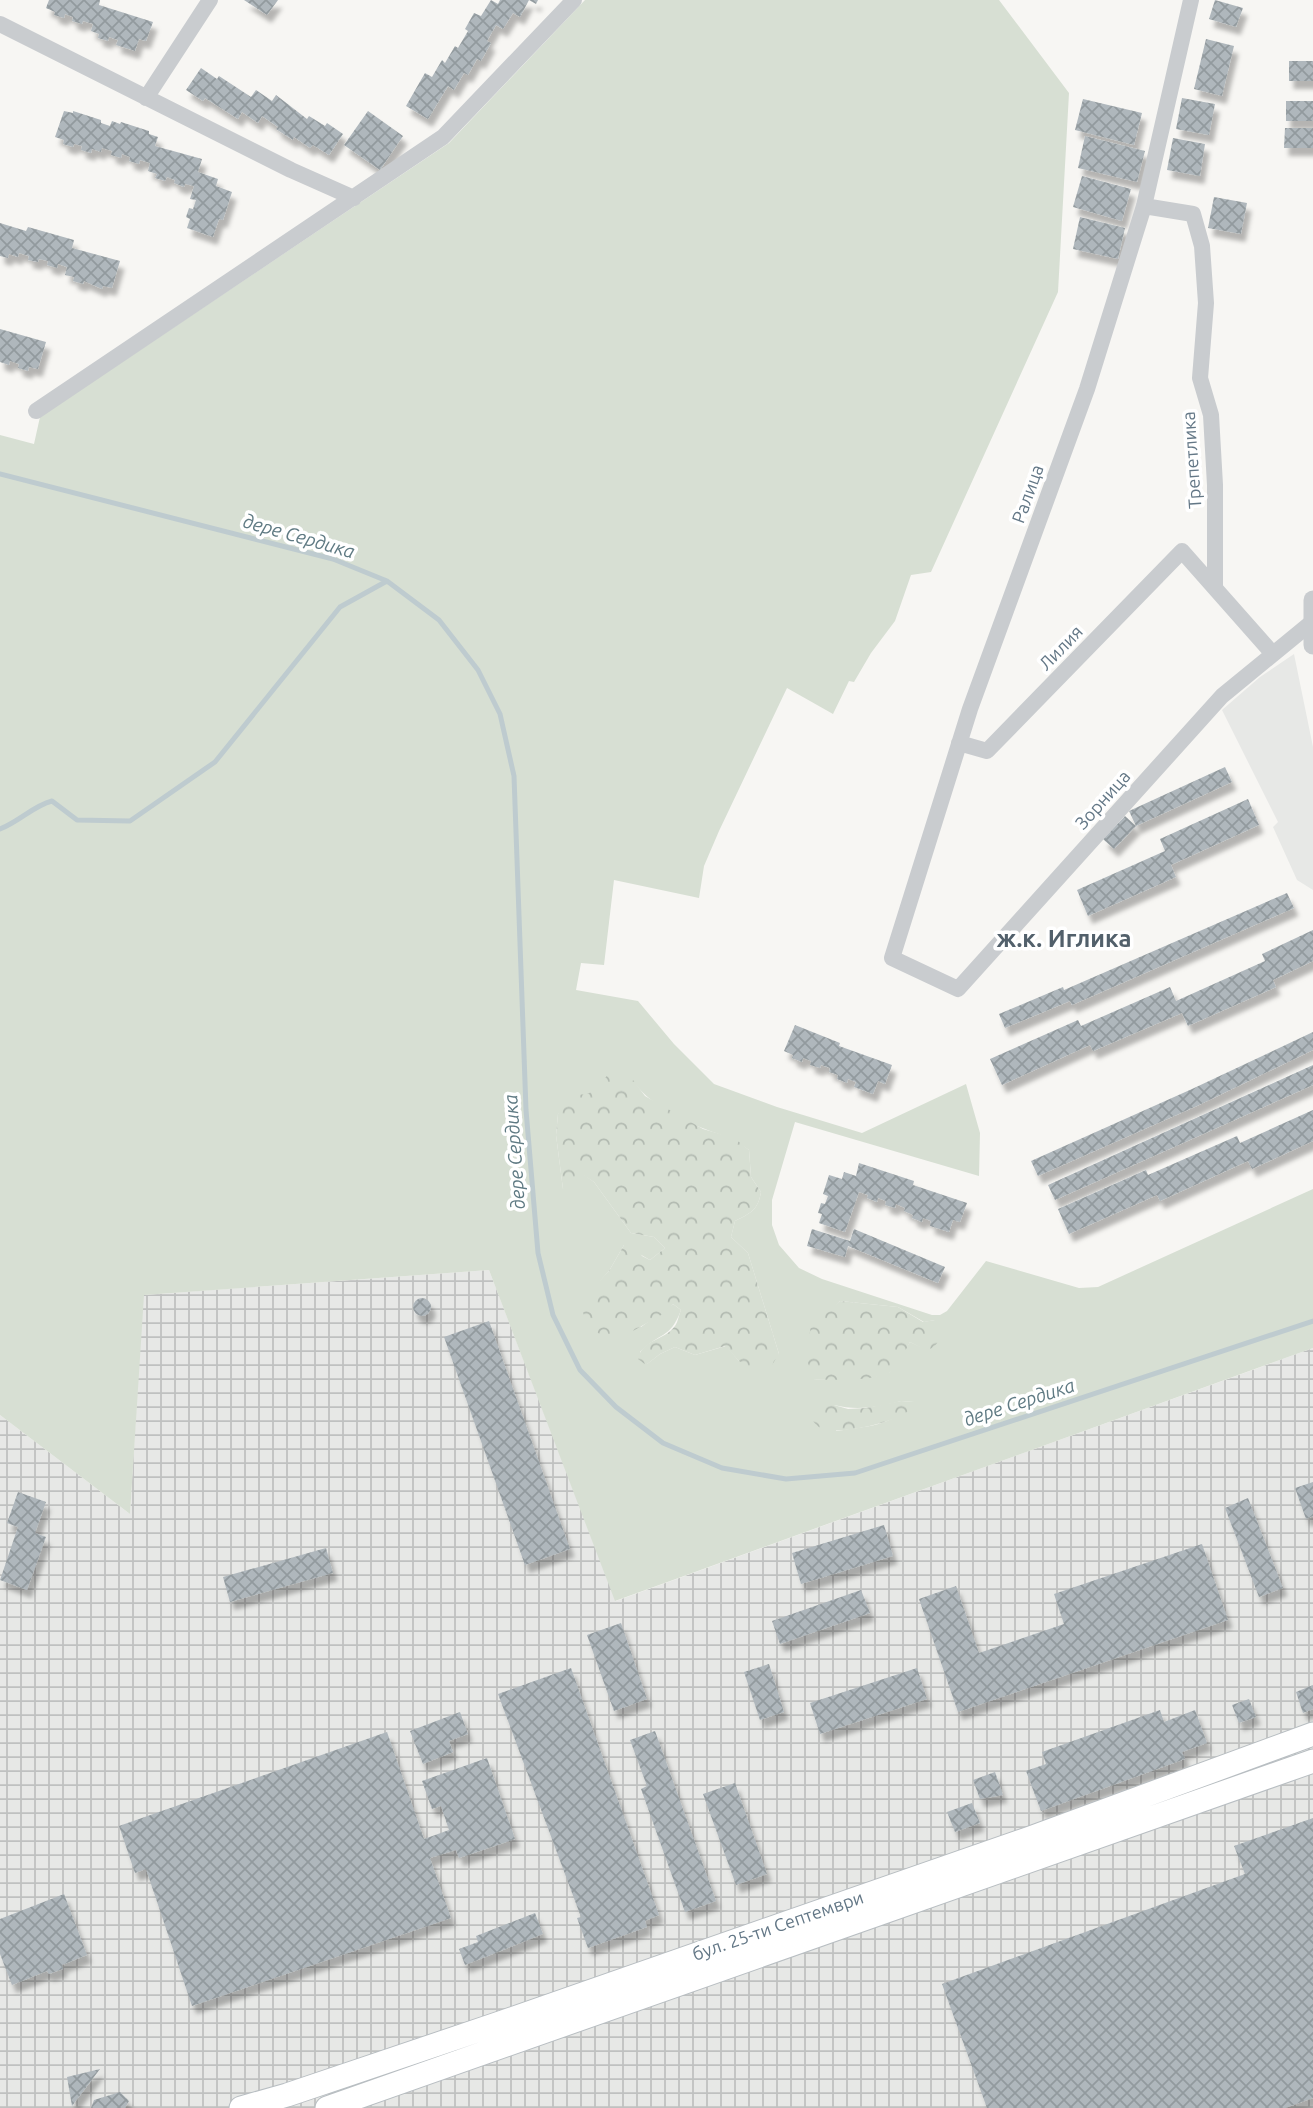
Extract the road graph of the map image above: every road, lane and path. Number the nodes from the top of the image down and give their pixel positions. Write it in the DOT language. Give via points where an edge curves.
graph roads {
  1 [pos="210,0"];
  2 [pos="574,0"];
  3 [pos="1191,0"];
  4 [pos="0,24"];
  5 [pos="146,98"];
  6 [pos="354,198"];
  7 [pos="1144,206"];
  8 [pos="36,411"];
  9 [pos="1215,588"];
  10 [pos="1313,600"];
  11 [pos="1311,623"];
  12 [pos="1313,645"];
  13 [pos="1273,654"];
  14 [pos="959,743"];
  15 [pos="926,975"];
  16 [pos="1313,1734"];
  17 [pos="1313,1761"];
  18 [pos="289,2102"];
  19 [pos="240,2108"];
  20 [pos="327,2108"];
  1 -- 5 [label="street"];
  2 -- 6 [label="street" via="443,137"];
  3 -- 7 [label="street, Ралица"];
  4 -- 5 [label="street"];
  5 -- 6 [label="street"];
  6 -- 8 [label="street"];
  7 -- 9 [label="street, Трепетлика" via="1194,214 1202,246 1206,303 1200,378 1211,415"];
  7 -- 14 [label="street, Ралица" via="1087,389"];
  9 -- 13 [label="street"];
  9 -- 14 [label="street, Лилия" via="1182,551 987,751"];
  10 -- 11 [label="street"];
  11 -- 12 [label="street"];
  11 -- 13 [label="street, Зорница"];
  13 -- 15 [label="street, Зорница" via="1222,696 958,989"];
  14 -- 15 [label="street, Ралица" via="892,958"];
  16 -- 18 [label="main road, бул. 25-ти Септември"];
  17 -- 20 [label="main road, бул. 25-ти Септември"];
  18 -- 19 [label="main road, бул. 25-ти Септември"];
}
